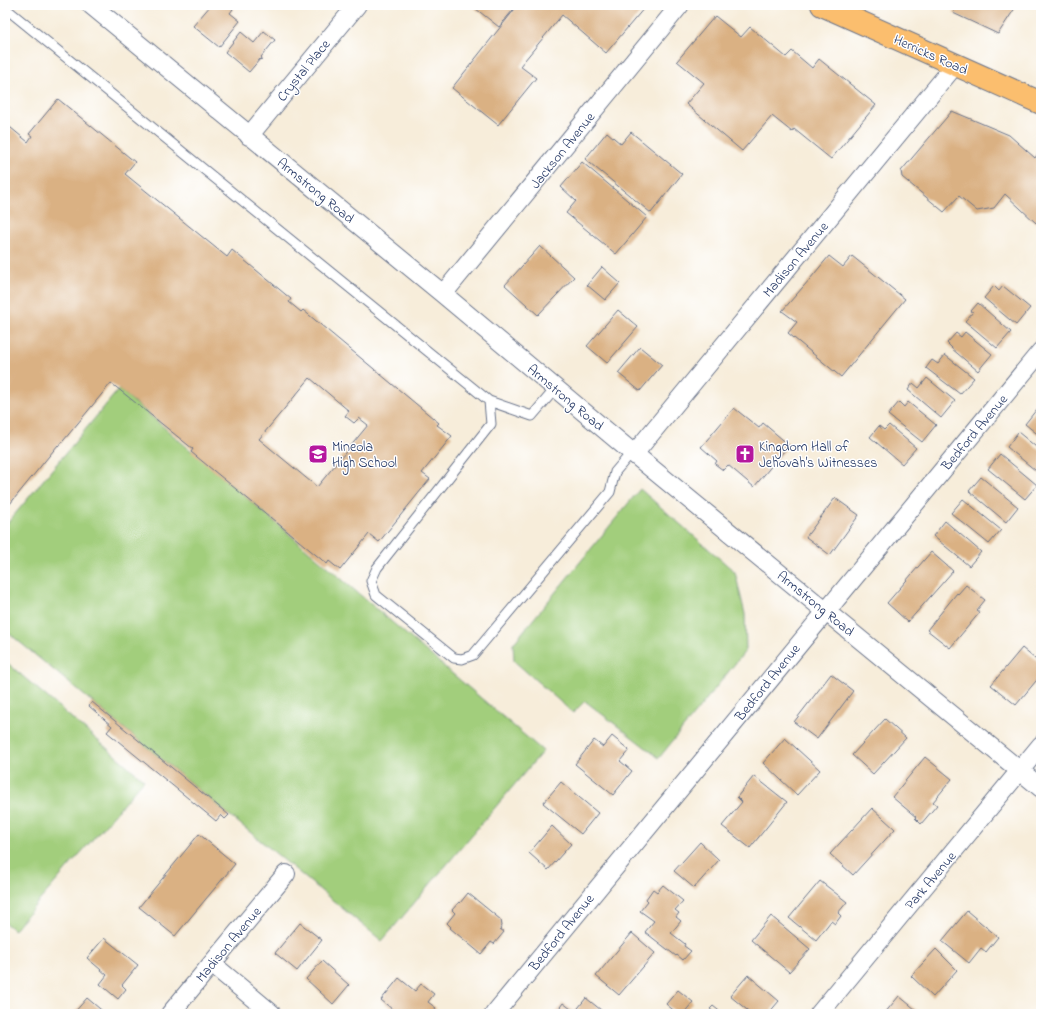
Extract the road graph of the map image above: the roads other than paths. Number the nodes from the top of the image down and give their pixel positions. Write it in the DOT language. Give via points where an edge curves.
graph roads {
  1 [pos="91,5"];
  2 [pos="357,5"];
  3 [pos="680,5"];
  4 [pos="822,5"];
  5 [pos="5,9"];
  6 [pos="955,65"];
  7 [pos="1041,103"];
  8 [pos="249,136"];
  9 [pos="443,294"];
  10 [pos="1041,351"];
  11 [pos="556,388"];
  12 [pos="489,401"];
  13 [pos="633,453"];
  14 [pos="826,611"];
  15 [pos="1041,745"];
  16 [pos="1020,770"];
  17 [pos="1041,788"];
  18 [pos="286,874"];
  19 [pos="212,964"];
  20 [pos="170,1014"];
  21 [pos="272,1014"];
  22 [pos="494,1014"];
  23 [pos="819,1014"];
  1 -- 8 [label="street, Armstrong Road"];
  2 -- 8 [label="street, Crystal Place"];
  3 -- 9 [label="street, Jackson Avenue"];
  4 -- 6 [label="main road, Herricks Road"];
  5 -- 12 [label="lane"];
  6 -- 7 [label="main road, Herricks Road"];
  6 -- 13 [label="street, Madison Avenue"];
  8 -- 9 [label="street, Armstrong Road"];
  9 -- 11 [label="street, Armstrong Road"];
  10 -- 14 [label="street, Bedford Avenue"];
  11 -- 12 [label="lane" via="532,416"];
  11 -- 13 [label="street, Armstrong Road"];
  12 -- 13 [label="lane" via="492,424 377,568 371,581 376,595 454,658 462,659 473,655 610,492 615,472"];
  13 -- 14 [label="street, Armstrong Road"];
  14 -- 16 [label="street, Armstrong Road"];
  14 -- 22 [label="street, Bedford Avenue"];
  15 -- 16 [label="street, Park Avenue"];
  16 -- 17 [label="street, Armstrong Road"];
  16 -- 23 [label="street, Park Avenue"];
  18 -- 19 [label="street, Madison Avenue"];
  19 -- 20 [label="street, Madison Avenue"];
  19 -- 21 [label="street"];
}
